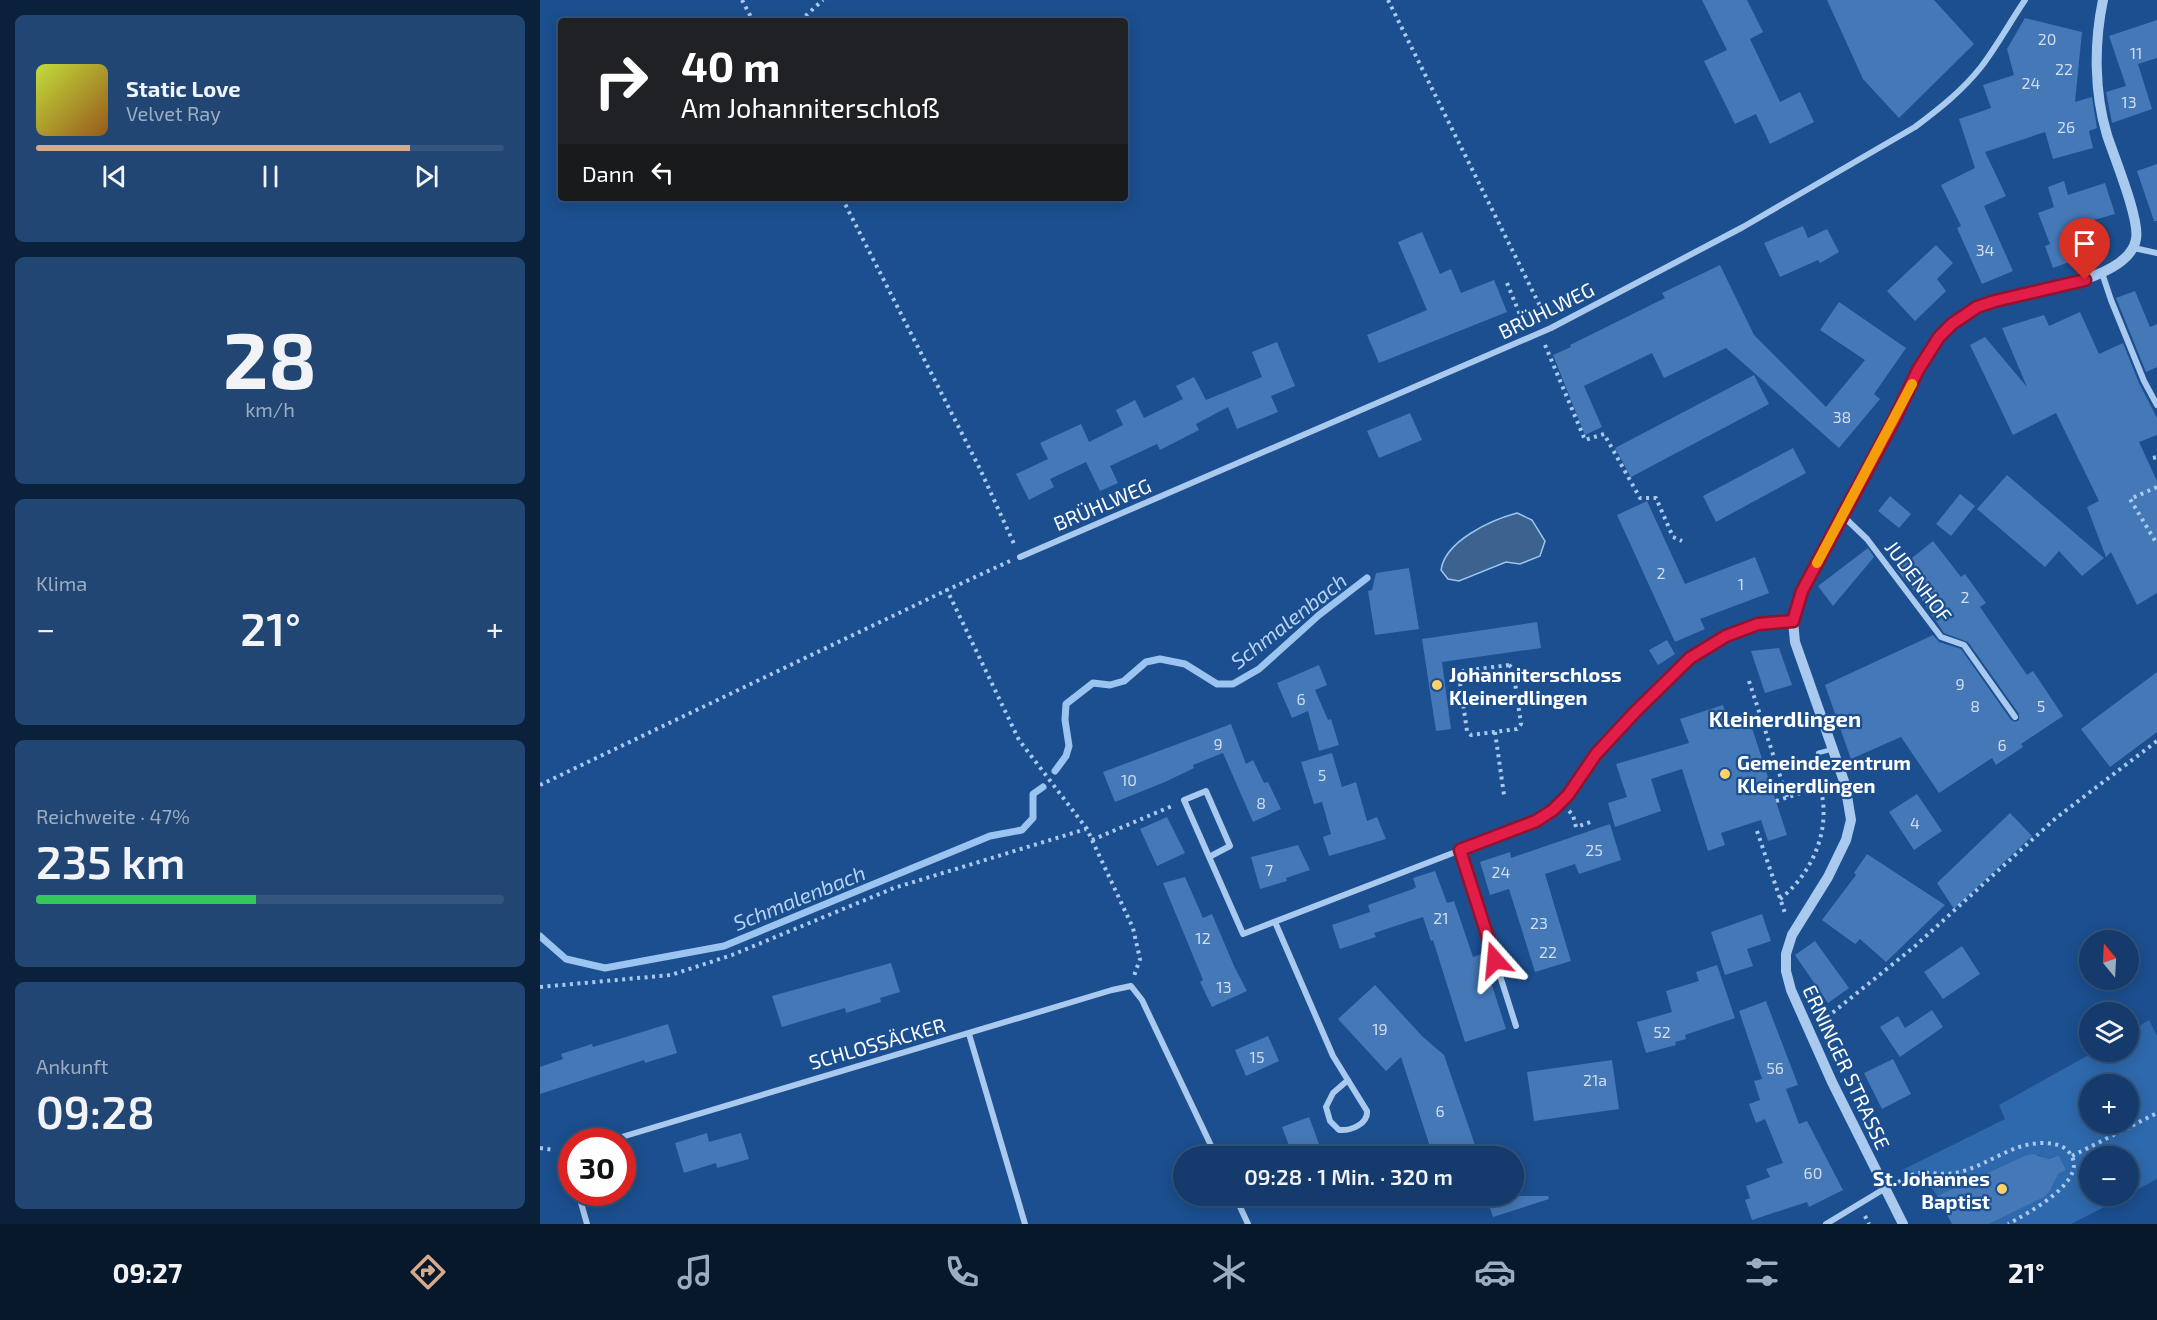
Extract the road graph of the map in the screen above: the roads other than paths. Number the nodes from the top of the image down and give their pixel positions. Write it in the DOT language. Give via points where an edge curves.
graph roads {
  1 [pos="2025,0"];
  2 [pos="2103,0"];
  3 [pos="2133,248"];
  4 [pos="2157,253"];
  5 [pos="2102,273"];
  6 [pos="2157,405"];
  7 [pos="1843,516"];
  8 [pos="1020,556"];
  9 [pos="1793,621"];
  10 [pos="2015,717"];
  11 [pos="1833,749"];
  12 [pos="1818,753"];
  13 [pos="1460,850"];
  14 [pos="1209,857"];
  15 [pos="1275,922"];
  16 [pos="1516,1026"];
  17 [pos="969,1034"];
  18 [pos="1348,1080"];
  19 [pos="636,1133"];
  20 [pos="1211,1146"];
  21 [pos="1884,1189"];
  22 [pos="582,1206"];
  23 [pos="1239,1206"];
  24 [pos="587,1224"];
  25 [pos="1025,1224"];
  26 [pos="1248,1224"];
  27 [pos="1826,1224"];
  28 [pos="1903,1224"];
  1 -- 8 [label="street, BRÜHLWEG" via="1981,67 1915,127 1743,227 1551,328"];
  2 -- 3 [label="street" via="2097,57 2100,102 2135,222 2137,239"];
  3 -- 4 [label="street"];
  3 -- 5 [label="street, ERNINGER STRASSE" via="2116,266"];
  5 -- 6 [label="street"];
  5 -- 7 [label="street, ERNINGER STRASSE" via="1977,307 1952,324 1918,370"];
  7 -- 9 [label="street, ERNINGER STRASSE" via="1802,591"];
  7 -- 10 [label="street, JUDENHOF" via="1867,539 1941,637 1964,645"];
  9 -- 11 [label="street, ERNINGER STRASSE" via="1796,642"];
  9 -- 13 [label="street" via="1758,624 1726,636 1690,658 1596,754 1553,810 1536,821"];
  11 -- 12 [label="lane"];
  11 -- 21 [label="street, ERNINGER STRASSE" via="1851,820 1828,877 1792,935 1786,971 1809,1032"];
  13 -- 15 [label="street"];
  13 -- 16 [label="street"];
  14 -- 14 [label="street" via="1184,800 1206,791 1230,846"];
  14 -- 15 [label="street" via="1243,934"];
  15 -- 18 [label="street" via="1333,1056"];
  17 -- 19 [label="street, SCHLOSSÄCKER"];
  17 -- 20 [label="street" via="1131,986 1142,1000"];
  17 -- 25 [label="street, SCHLOSSÄCKER"];
  18 -- 18 [label="street" via="1367,1116 1352,1129 1339,1130 1330,1121 1326,1107 1333,1093"];
  21 -- 27 [label="street"];
  21 -- 28 [label="street, ERNINGER STRASSE"];
  22 -- 24 [label="street"];
  23 -- 26 [label="street"];
}
